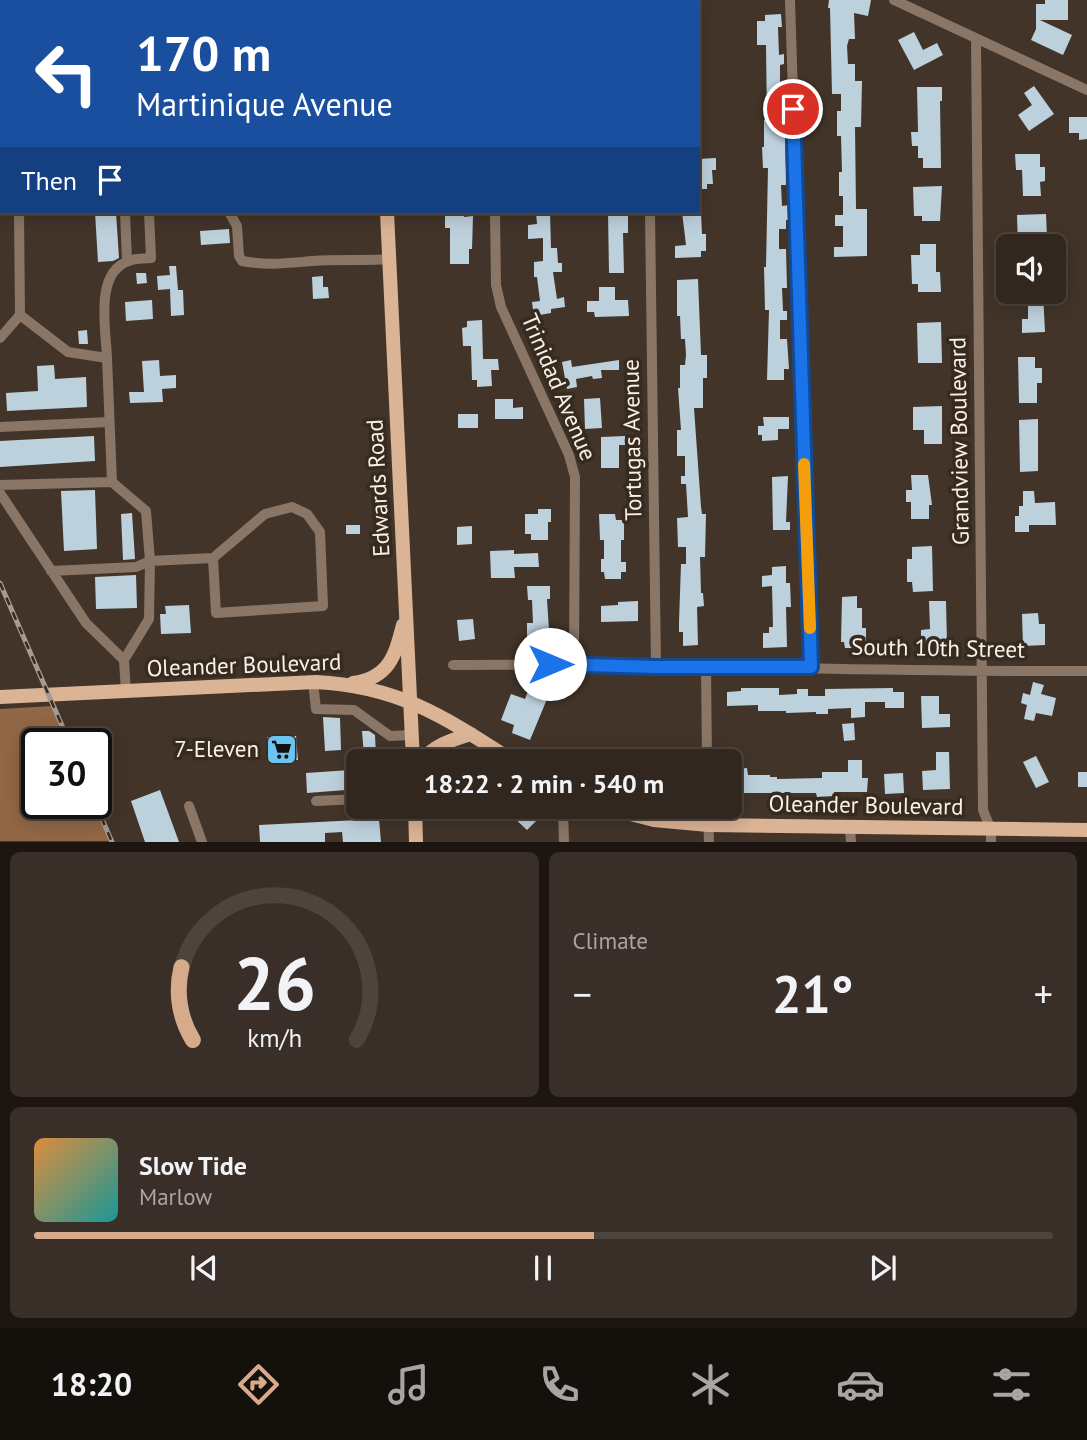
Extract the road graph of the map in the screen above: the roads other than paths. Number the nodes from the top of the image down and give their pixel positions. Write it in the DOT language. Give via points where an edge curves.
graph roads {
  1 [pos="790,0"];
  2 [pos="894,0"];
  3 [pos="976,39"];
  4 [pos="1087,90"];
  5 [pos="19,214"];
  6 [pos="125,214"];
  7 [pos="149,214"];
  8 [pos="230,214"];
  9 [pos="387,214"];
  10 [pos="495,214"];
  11 [pos="650,214"];
  12 [pos="390,260"];
  13 [pos="127,261"];
  14 [pos="20,315"];
  15 [pos="0,338"];
  16 [pos="107,358"];
  17 [pos="109,422"];
  18 [pos="0,427"];
  19 [pos="112,482"];
  20 [pos="0,485"];
  21 [pos="0,493"];
  22 [pos="213,558"];
  23 [pos="150,561"];
  24 [pos="51,571"];
  25 [pos="407,610"];
  26 [pos="124,660"];
  27 [pos="574,664"];
  28 [pos="453,665"];
  29 [pos="656,667"];
  30 [pos="706,667"];
  31 [pos="811,667"];
  32 [pos="983,671"];
  33 [pos="1087,671"];
  34 [pos="313,682"];
  35 [pos="346,683"];
  36 [pos="125,692"];
  37 [pos="0,697"];
  38 [pos="411,702"];
  39 [pos="471,734"];
  40 [pos="412,735"];
  41 [pos="413,749"];
  42 [pos="434,749"];
  43 [pos="494,749"];
  44 [pos="708,749"];
  45 [pos="346,800"];
  46 [pos="316,801"];
  47 [pos="189,806"];
  48 [pos="415,819"];
  49 [pos="563,819"];
  50 [pos="650,819"];
  51 [pos="708,819"];
  52 [pos="708,825"];
  53 [pos="1087,830"];
  54 [pos="851,835"];
  55 [pos="991,836"];
  56 [pos="202,842"];
  57 [pos="416,842"];
  58 [pos="564,842"];
  59 [pos="709,842"];
  1 -- 31 [label="street"];
  2 -- 3 [label="street"];
  3 -- 4 [label="street"];
  3 -- 32 [label="street, Grandview Boulevard"];
  5 -- 14 [label="street"];
  6 -- 13 [label="street"];
  7 -- 13 [label="street" via="151,258"];
  8 -- 12 [label="street" via="237,226 242,261 289,265"];
  9 -- 12 [label="main road, Edwards Road"];
  10 -- 27 [label="street, Trinidad Avenue" via="496,285 501,307 575,477"];
  11 -- 29 [label="street, Tortugas Avenue"];
  12 -- 25 [label="main road, Edwards Road"];
  13 -- 16 [label="street" via="105,289"];
  14 -- 15 [label="street"];
  14 -- 16 [label="street" via="68,352"];
  16 -- 17 [label="street"];
  17 -- 18 [label="street"];
  17 -- 19 [label="street"];
  19 -- 20 [label="street"];
  19 -- 23 [label="street" via="146,511"];
  21 -- 24 [label="street"];
  22 -- 22 [label="street" via="216,613 323,606 320,532 307,514 292,507 265,514"];
  22 -- 23 [label="street"];
  23 -- 24 [label="street" via="136,566"];
  23 -- 26 [label="street" via="149,618"];
  24 -- 26 [label="street" via="86,623"];
  25 -- 35 [label="main road" via="387,668 375,677"];
  25 -- 38 [label="main road, Edwards Road"];
  26 -- 36 [label="street"];
  27 -- 28 [label="street, South 10th Street"];
  27 -- 29 [label="street, South 10th Street"];
  29 -- 30 [label="street, South 10th Street"];
  30 -- 31 [label="street, South 10th Street"];
  30 -- 44 [label="street"];
  31 -- 32 [label="street, South 10th Street"];
  32 -- 33 [label="street, South 10th Street"];
  32 -- 55 [label="street, Grandview Boulevard" via="983,810"];
  34 -- 35 [label="main road, Oleander Boulevard"];
  34 -- 36 [label="main road, Oleander Boulevard"];
  34 -- 40 [label="street" via="316,709 355,709 390,736"];
  35 -- 38 [label="main road, Oleander Boulevard"];
  36 -- 37 [label="main road, Oleander Boulevard"];
  38 -- 39 [label="main road, Oleander Boulevard"];
  38 -- 40 [label="main road, Edwards Road"];
  39 -- 42 [label="main road"];
  39 -- 43 [label="main road, Oleander Boulevard"];
  40 -- 41 [label="main road, Edwards Road"];
  45 -- 46 [label="street"];
  47 -- 56 [label="street"];
  48 -- 57 [label="main road"];
  49 -- 58 [label="street"];
  50 -- 52 [label="main road, Oleander Boulevard"];
  51 -- 52 [label="street"];
  52 -- 54 [label="main road, Oleander Boulevard"];
  52 -- 59 [label="street"];
  53 -- 55 [label="main road, Oleander Boulevard"];
  54 -- 55 [label="main road, Oleander Boulevard"];
}
